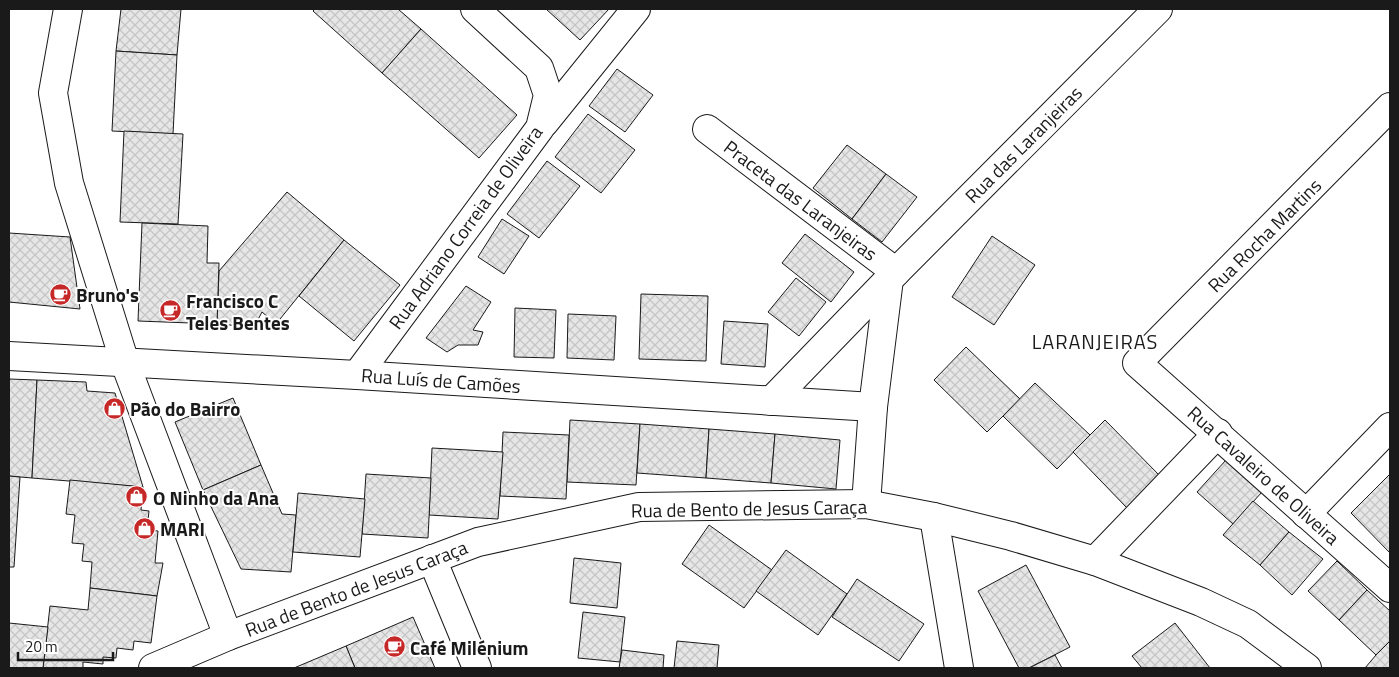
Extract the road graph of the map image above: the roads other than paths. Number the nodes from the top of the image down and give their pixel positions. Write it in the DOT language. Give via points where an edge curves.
graph roads {
  1 [pos="68,9"];
  2 [pos="475,9"];
  3 [pos="636,9"];
  4 [pos="1158,9"];
  5 [pos="1390,107"];
  6 [pos="540,128"];
  7 [pos="707,129"];
  8 [pos="892,276"];
  9 [pos="9,356"];
  10 [pos="125,363"];
  11 [pos="1137,363"];
  12 [pos="358,375"];
  13 [pos="771,402"];
  14 [pos="873,407"];
  15 [pos="1390,427"];
  16 [pos="1218,433"];
  17 [pos="866,504"];
  18 [pos="1306,514"];
  19 [pos="934,517"];
  20 [pos="432,559"];
  21 [pos="1095,561"];
  22 [pos="1390,588"];
  23 [pos="228,636"];
  24 [pos="153,668"];
  25 [pos="477,668"];
  26 [pos="959,668"];
  27 [pos="1307,668"];
  1 -- 10 [label="street" via="53,93 69,183"];
  2 -- 6 [label="street, Rua Adriano Correia de Oliveira" via="539,68 548,95"];
  3 -- 6 [label="street"];
  4 -- 8 [label="street, Rua das Laranjeiras"];
  5 -- 11 [label="street, Rua Rocha Martins"];
  6 -- 12 [label="street, Rua Adriano Correia de Oliveira"];
  7 -- 8 [label="street, Praceta das Laranjeiras"];
  8 -- 13 [label="street, Rua das Laranjeiras"];
  8 -- 14 [label="street"];
  9 -- 10 [label="street, Rua Luís de Camões"];
  10 -- 12 [label="street, Rua Luís de Camões"];
  10 -- 23 [label="street"];
  11 -- 16 [label="street, Rua Cavaleiro de Oliveira"];
  12 -- 13 [label="street, Rua Luís de Camões"];
  13 -- 14 [label="street, Rua Luís de Camões"];
  14 -- 17 [label="street"];
  15 -- 18 [label="street"];
  16 -- 18 [label="street, Rua Cavaleiro de Oliveira"];
  16 -- 21 [label="street"];
  17 -- 19 [label="street, Rua de Bento de Jesus Caraça"];
  17 -- 20 [label="street, Rua de Bento de Jesus Caraça" via="639,507 478,542"];
  18 -- 22 [label="street, Rua Cavaleiro de Oliveira"];
  19 -- 21 [label="street, Rua de Bento de Jesus Caraça"];
  19 -- 26 [label="street"];
  20 -- 23 [label="street, Rua de Bento de Jesus Caraça"];
  20 -- 25 [label="street"];
  21 -- 27 [label="street, Rua de Bento de Jesus Caraça" via="1248,624"];
  23 -- 24 [label="street, Rua de Bento de Jesus Caraça"];
}
